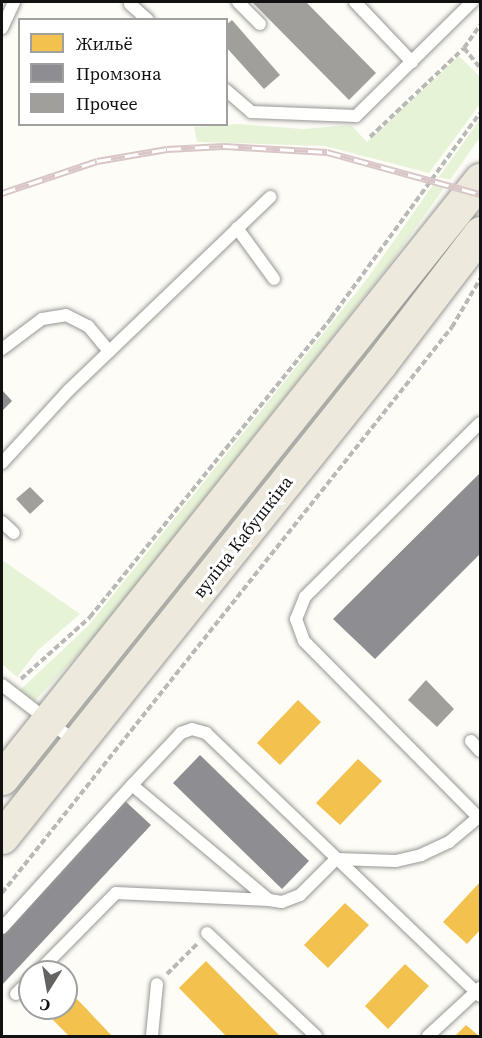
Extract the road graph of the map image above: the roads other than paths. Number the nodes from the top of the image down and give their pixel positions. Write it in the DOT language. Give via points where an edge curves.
graph roads {
  1 [pos="14,2"];
  2 [pos="238,2"];
  3 [pos="356,2"];
  4 [pos="471,2"];
  5 [pos="130,4"];
  6 [pos="146,18"];
  7 [pos="260,24"];
  8 [pos="2,28"];
  9 [pos="412,62"];
  10 [pos="228,92"];
  11 [pos="480,180"];
  12 [pos="270,197"];
  13 [pos="237,228"];
  14 [pos="475,255"];
  15 [pos="274,279"];
  16 [pos="2,349"];
  17 [pos="109,351"];
  18 [pos="480,423"];
  19 [pos="2,463"];
  20 [pos="2,522"];
  21 [pos="14,533"];
  22 [pos="2,685"];
  23 [pos="47,721"];
  24 [pos="471,741"];
  25 [pos="79,744"];
  26 [pos="480,751"];
  27 [pos="2,778"];
  28 [pos="132,785"];
  29 [pos="480,818"];
  30 [pos="2,837"];
  31 [pos="336,859"];
  32 [pos="269,900"];
  33 [pos="2,928"];
  34 [pos="207,933"];
  35 [pos="50,960"];
  36 [pos="157,984"];
  37 [pos="479,992"];
  38 [pos="152,1036"];
  39 [pos="316,1036"];
  40 [pos="428,1036"];
  1 -- 8 [label="lane"];
  2 -- 7 [label="lane"];
  3 -- 9 [label="lane"];
  4 -- 9 [label="lane"];
  5 -- 6 [label="lane"];
  9 -- 10 [label="lane" via="357,116 251,112"];
  11 -- 23 [label="main road, вуліца Кабушкіна"];
  12 -- 13 [label="lane"];
  13 -- 15 [label="lane"];
  13 -- 17 [label="lane"];
  14 -- 25 [label="main road, вуліца Кабушкіна"];
  16 -- 17 [label="lane" via="42,319 66,315 88,326"];
  17 -- 19 [label="lane"];
  18 -- 29 [label="lane" via="305,597 296,619 304,641"];
  20 -- 21 [label="lane"];
  22 -- 23 [label="lane"];
  23 -- 25 [label="lane"];
  23 -- 27 [label="main road, вуліца Кабушкіна"];
  24 -- 26 [label="lane"];
  25 -- 30 [label="main road, вуліца Кабушкіна"];
  28 -- 31 [label="lane" via="181,733 192,729 206,733"];
  28 -- 32 [label="lane"];
  28 -- 33 [label="lane"];
  29 -- 31 [label="lane" via="449,842 421,855 396,861"];
  31 -- 32 [label="lane" via="300,895 282,902"];
  31 -- 37 [label="lane"];
  32 -- 35 [label="lane" via="116,893"];
  34 -- 39 [label="lane"];
  36 -- 38 [label="lane"];
  37 -- 40 [label="lane"];
}
